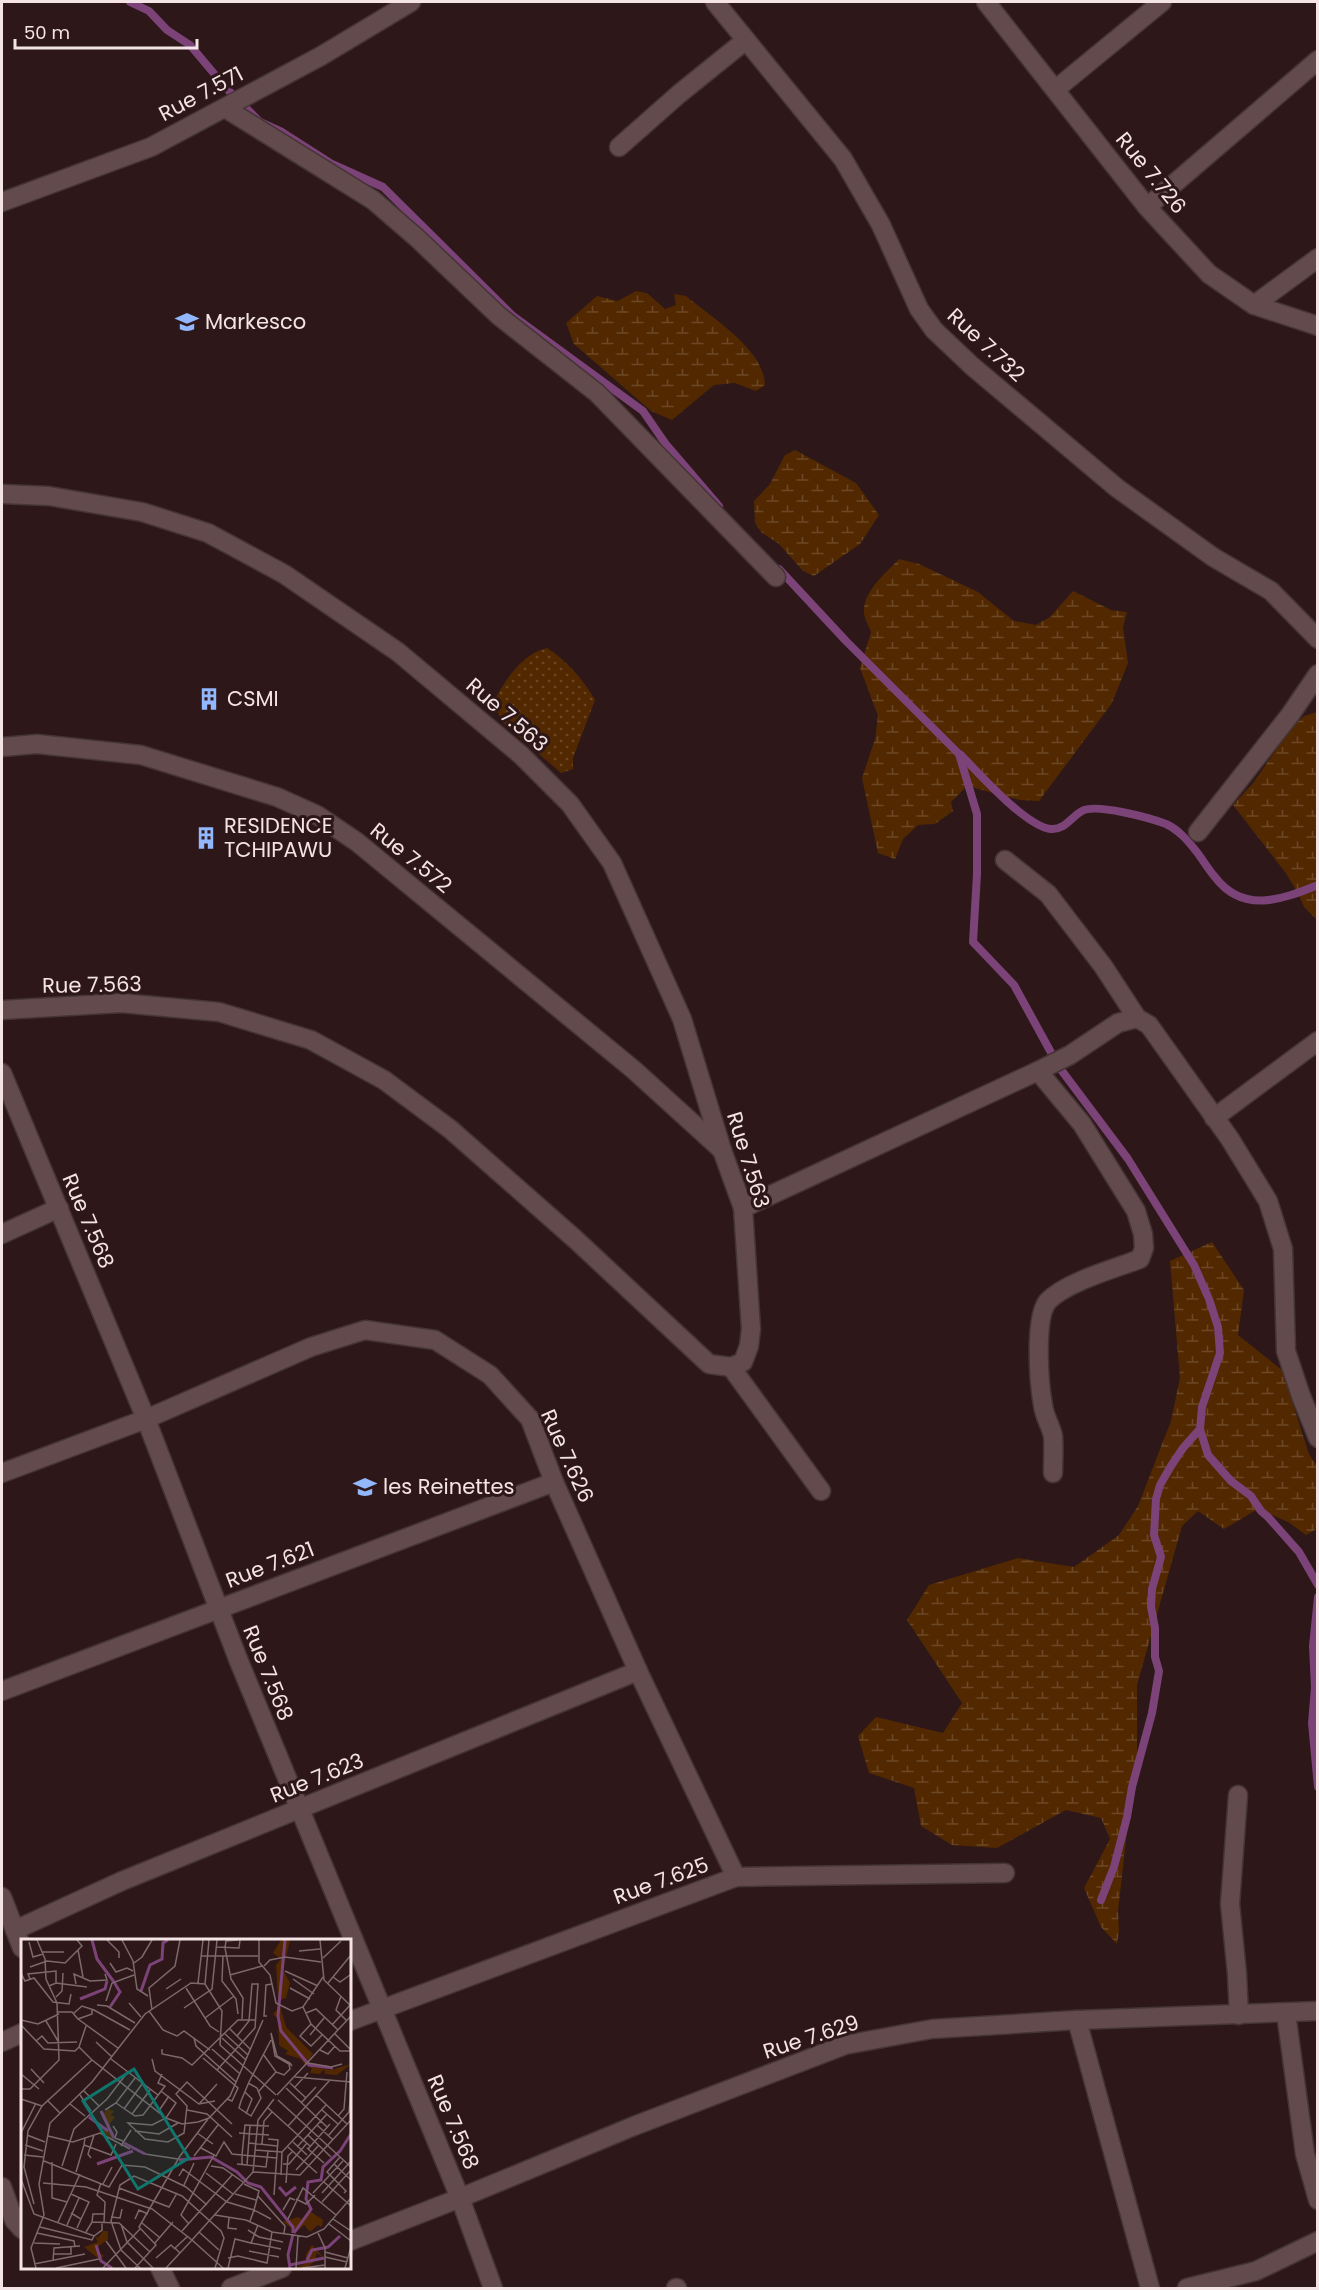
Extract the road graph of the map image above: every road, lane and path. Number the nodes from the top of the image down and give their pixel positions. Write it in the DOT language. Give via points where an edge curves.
graph roads {
  1 [pos="411,2"];
  2 [pos="715,2"];
  3 [pos="986,2"];
  4 [pos="1162,2"];
  5 [pos="746,40"];
  6 [pos="1317,60"];
  7 [pos="1056,89"];
  8 [pos="225,108"];
  9 [pos="619,147"];
  10 [pos="2,202"];
  11 [pos="1147,207"];
  12 [pos="1317,258"];
  13 [pos="1254,305"];
  14 [pos="1317,326"];
  15 [pos="2,494"];
  16 [pos="776,577"];
  17 [pos="1317,639"];
  18 [pos="1317,674"];
  19 [pos="2,747"];
  20 [pos="1198,832"];
  21 [pos="1005,860"];
  22 [pos="2,1010"];
  23 [pos="1137,1018"];
  24 [pos="1317,1041"];
  25 [pos="1045,1067"];
  26 [pos="2,1074"];
  27 [pos="1214,1118"];
  28 [pos="722,1150"];
  29 [pos="59,1208"];
  30 [pos="743,1208"];
  31 [pos="2,1234"];
  32 [pos="731,1367"];
  33 [pos="146,1419"];
  34 [pos="1317,1438"];
  35 [pos="2,1473"];
  36 [pos="1053,1473"];
  37 [pos="554,1482"];
  38 [pos="821,1491"];
  39 [pos="218,1608"];
  40 [pos="638,1671"];
  41 [pos="2,1691"];
  42 [pos="1238,1796"];
  43 [pos="300,1809"];
  44 [pos="1005,1873"];
  45 [pos="736,1877"];
  46 [pos="2,1897"];
  47 [pos="15,1930"];
  48 [pos="21,1945"];
  49 [pos="381,2009"];
  50 [pos="1317,2010"];
  51 [pos="1286,2013"];
  52 [pos="1239,2015"];
  53 [pos="1077,2020"];
  54 [pos="351,2021"];
  55 [pos="21,2033"];
  56 [pos="2,2042"];
  57 [pos="2,2187"];
  58 [pos="460,2198"];
  59 [pos="1317,2200"];
  60 [pos="21,2228"];
  61 [pos="351,2241"];
  62 [pos="1317,2241"];
  63 [pos="160,2269"];
  64 [pos="280,2269"];
  65 [pos="170,2289"];
  66 [pos="231,2289"];
  67 [pos="493,2289"];
  68 [pos="1150,2289"];
  69 [pos="1187,2289"];
  1 -- 8 [label="street, Rue 7.571"];
  2 -- 5 [label="street, Rue 7.732"];
  3 -- 7 [label="street, Rue 7.726"];
  4 -- 7 [label="street"];
  5 -- 9 [label="street"];
  5 -- 17 [label="street, Rue 7.732" via="843,159 881,225 919,309 934,330 1117,488 1213,557 1271,591"];
  6 -- 11 [label="street"];
  7 -- 11 [label="street, Rue 7.726"];
  8 -- 10 [label="street, Rue 7.571" via="151,147"];
  8 -- 16 [label="street" via="373,200 499,316 597,393"];
  11 -- 13 [label="street, Rue 7.726" via="1209,274"];
  12 -- 13 [label="street"];
  13 -- 14 [label="street, Rue 7.726"];
  15 -- 28 [label="street, Rue 7.563" via="49,496 142,512 208,533 284,574 398,652 521,755 570,804 612,863 682,1019"];
  18 -- 20 [label="street" via="1290,715"];
  19 -- 28 [label="street, Rue 7.572" via="37,744 141,755 277,797 317,815 357,842 634,1070"];
  21 -- 23 [label="street" via="1048,894"];
  22 -- 32 [label="street, Rue 7.563" via="121,1003 219,1012 311,1040 384,1080 450,1129 709,1364"];
  23 -- 25 [label="street" via="1118,1023"];
  23 -- 27 [label="street" via="1149,1025"];
  24 -- 27 [label="street"];
  25 -- 30 [label="street"];
  25 -- 36 [label="street" via="1136,1211 1143,1234 1140,1259 1059,1292 1041,1314 1043,1407 1053,1436"];
  26 -- 29 [label="street, Rue 7.568"];
  27 -- 34 [label="street" via="1268,1201 1283,1249 1286,1351"];
  28 -- 30 [label="street, Rue 7.563"];
  29 -- 31 [label="street"];
  29 -- 33 [label="street, Rue 7.568"];
  30 -- 32 [label="street, Rue 7.563" via="751,1329 743,1362"];
  32 -- 38 [label="street"];
  33 -- 35 [label="street, Rue 7.626"];
  33 -- 37 [label="street, Rue 7.626" via="311,1347 365,1330 435,1340 490,1375 530,1419"];
  33 -- 39 [label="street, Rue 7.568"];
  37 -- 39 [label="street, Rue 7.621"];
  37 -- 40 [label="street, Rue 7.626"];
  39 -- 41 [label="street, Rue 7.621"];
  39 -- 43 [label="street, Rue 7.568"];
  40 -- 43 [label="street, Rue 7.623"];
  40 -- 45 [label="street, Rue 7.626"];
  42 -- 52 [label="street" via="1230,1904"];
  43 -- 47 [label="street, Rue 7.623" via="122,1881"];
  43 -- 49 [label="street, Rue 7.568"];
  44 -- 45 [label="street, Rue 7.625"];
  45 -- 49 [label="street, Rue 7.625"];
  46 -- 47 [label="street"];
  47 -- 48 [label="street"];
  49 -- 54 [label="street, Rue 7.625"];
  49 -- 58 [label="street, Rue 7.568"];
  50 -- 51 [label="street, Rue 7.629"];
  51 -- 52 [label="street, Rue 7.629"];
  51 -- 59 [label="street" via="1305,2154"];
  52 -- 53 [label="street, Rue 7.629"];
  53 -- 58 [label="street, Rue 7.629" via="932,2029 845,2045"];
  53 -- 68 [label="street"];
  55 -- 56 [label="street"];
  57 -- 60 [label="street" via="14,2220"];
  58 -- 61 [label="street, Rue 7.629"];
  58 -- 67 [label="street, Rue 7.568"];
  62 -- 69 [label="street" via="1256,2271"];
  63 -- 65 [label="street"];
  64 -- 66 [label="street"];
}
